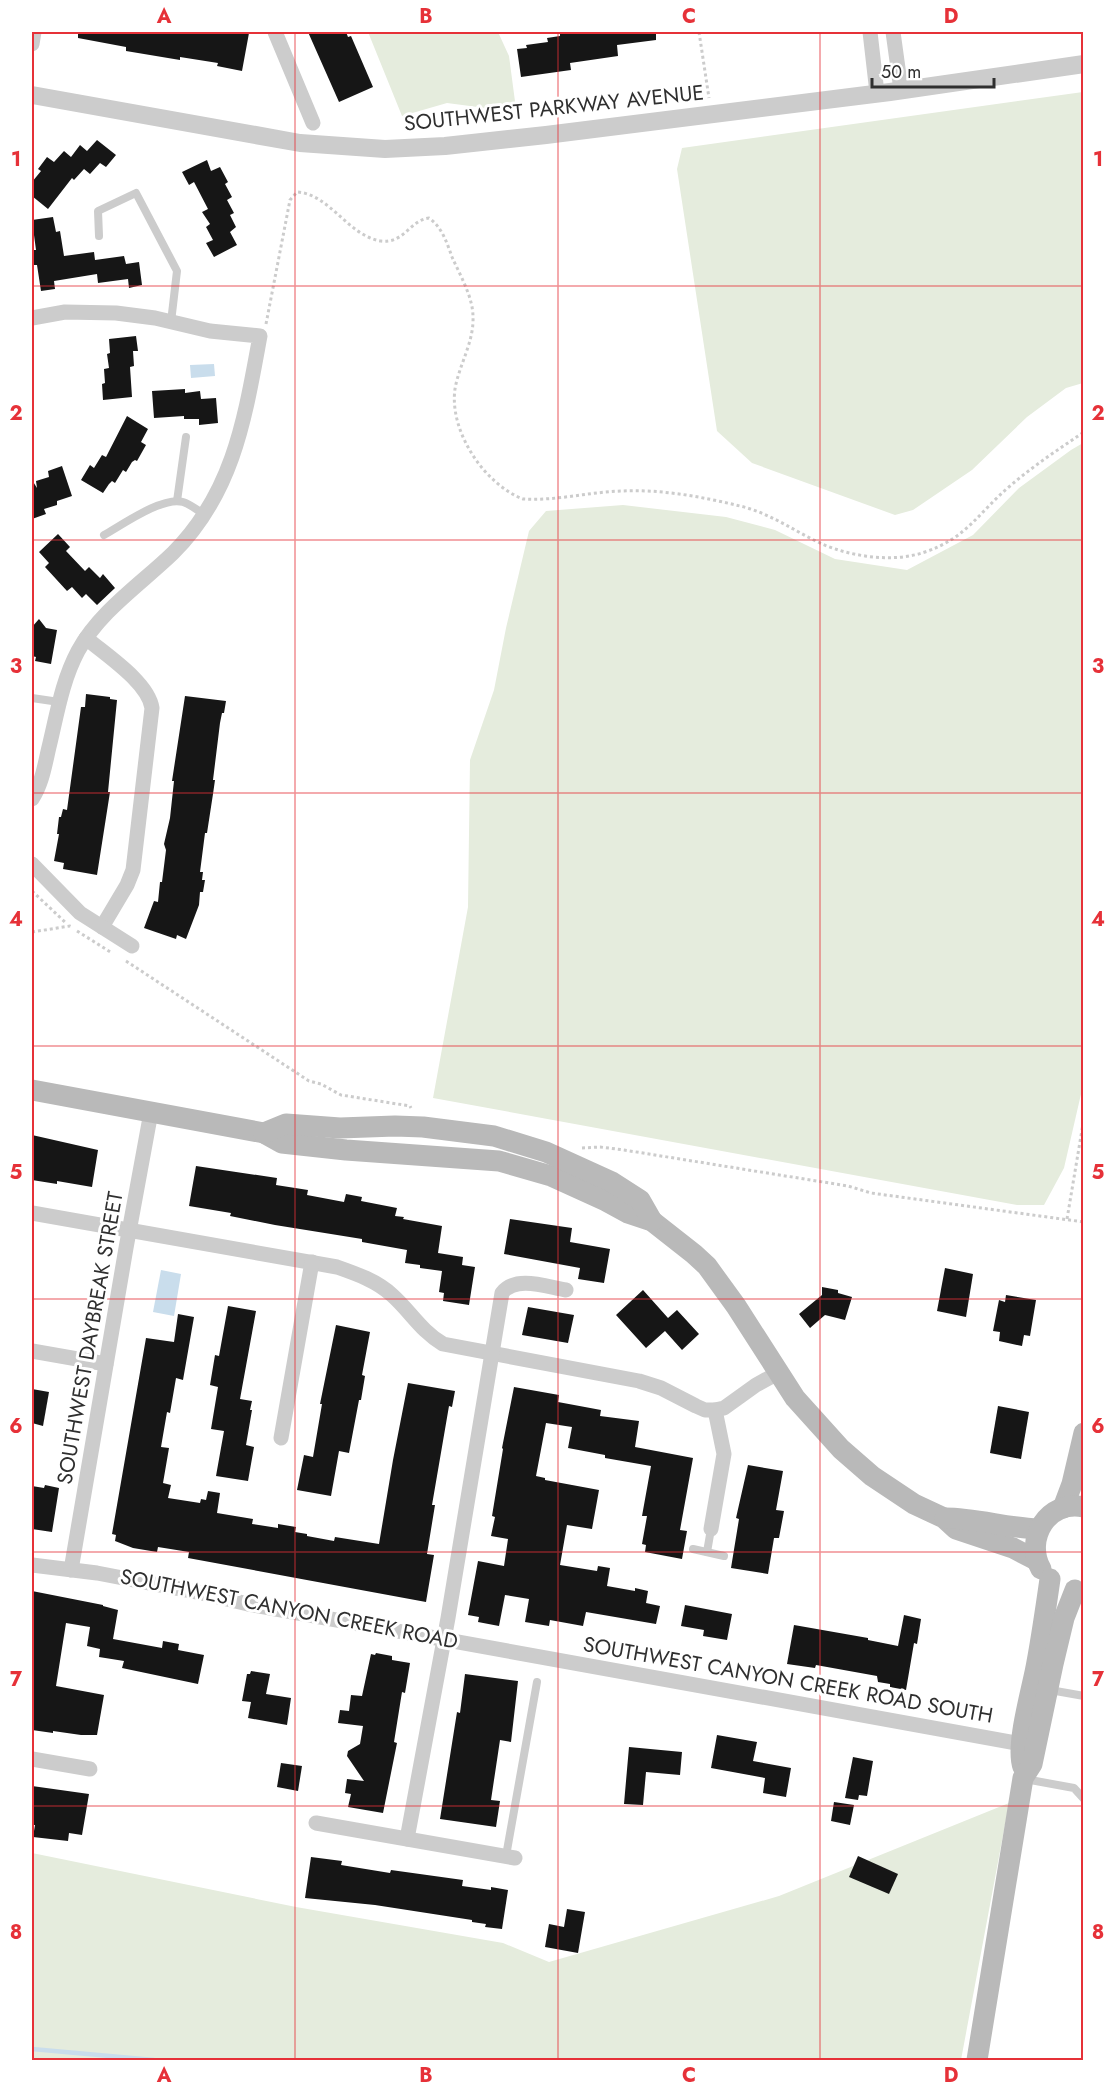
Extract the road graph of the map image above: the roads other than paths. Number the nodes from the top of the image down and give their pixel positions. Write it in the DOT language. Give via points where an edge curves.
graph roads {
  1 [pos="34,32"];
  2 [pos="275,32"];
  3 [pos="870,32"];
  4 [pos="893,32"];
  5 [pos="32,44"];
  6 [pos="1083,64"];
  7 [pos="901,90"];
  8 [pos="878,93"];
  9 [pos="32,95"];
  10 [pos="313,123"];
  11 [pos="99,236"];
  12 [pos="32,318"];
  13 [pos="171,322"];
  14 [pos="186,437"];
  15 [pos="177,501"];
  16 [pos="204,514"];
  17 [pos="104,535"];
  18 [pos="86,638"];
  19 [pos="32,698"];
  20 [pos="59,702"];
  21 [pos="32,799"];
  22 [pos="32,864"];
  23 [pos="102,927"];
  24 [pos="132,946"];
  25 [pos="32,1090"];
  26 [pos="151,1112"];
  27 [pos="264,1133"];
  28 [pos="32,1213"];
  29 [pos="652,1221"];
  30 [pos="129,1230"];
  31 [pos="312,1262"];
  32 [pos="566,1290"];
  33 [pos="32,1351"];
  34 [pos="491,1355"];
  35 [pos="106,1364"];
  36 [pos="778,1374"];
  37 [pos="715,1410"];
  38 [pos="1083,1433"];
  39 [pos="281,1438"];
  40 [pos="1073,1508"];
  41 [pos="944,1518"];
  42 [pos="711,1529"];
  43 [pos="1038,1529"];
  44 [pos="693,1549"];
  45 [pos="707,1552"];
  46 [pos="724,1556"];
  47 [pos="1036,1560"];
  48 [pos="32,1565"];
  49 [pos="71,1570"];
  50 [pos="1050,1579"];
  51 [pos="1079,1589"];
  52 [pos="443,1638"];
  53 [pos="546,1657"];
  54 [pos="537,1682"];
  55 [pos="1048,1689"];
  56 [pos="1083,1696"];
  57 [pos="1022,1744"];
  58 [pos="32,1759"];
  59 [pos="90,1769"];
  60 [pos="1024,1776"];
  61 [pos="1083,1785"];
  62 [pos="1074,1788"];
  63 [pos="1083,1799"];
  64 [pos="316,1823"];
  65 [pos="407,1839"];
  66 [pos="511,1857"];
  67 [pos="977,2061"];
  1 -- 5 [label="street"];
  2 -- 10 [label="street"];
  3 -- 8 [label="street"];
  4 -- 7 [label="street"];
  6 -- 7 [label="street, SOUTHWEST PARKWAY AVENUE"];
  7 -- 8 [label="street, SOUTHWEST PARKWAY AVENUE"];
  8 -- 9 [label="street, SOUTHWEST PARKWAY AVENUE" via="484,142 377,148 300,143"];
  11 -- 13 [label="lane" via="98,212 136,193 177,271"];
  12 -- 13 [label="street" via="97,311"];
  13 -- 16 [label="street" via="260,336 234,456"];
  14 -- 15 [label="lane"];
  15 -- 16 [label="lane"];
  15 -- 17 [label="lane" via="159,505"];
  16 -- 18 [label="street" via="175,551 107,613"];
  18 -- 20 [label="street" via="72,663"];
  18 -- 23 [label="street" via="142,686 152,708 133,870"];
  19 -- 20 [label="lane"];
  20 -- 21 [label="street" via="44,769"];
  22 -- 23 [label="street" via="80,913"];
  23 -- 24 [label="street"];
  25 -- 26 [label="main road"];
  26 -- 27 [label="main road"];
  26 -- 30 [label="street, SOUTHWEST DAYBREAK STREET"];
  27 -- 29 [label="main road" via="282,1143 499,1161 551,1176 628,1214"];
  27 -- 29 [label="main road" via="286,1124 423,1127 494,1136 531,1146 612,1182 640,1200"];
  28 -- 30 [label="street"];
  29 -- 36 [label="main road" via="707,1266"];
  30 -- 31 [label="street"];
  30 -- 35 [label="street, SOUTHWEST DAYBREAK STREET"];
  31 -- 34 [label="street" via="373,1282 443,1344"];
  31 -- 39 [label="street"];
  32 -- 34 [label="street" via="528,1284 507,1287 502,1293"];
  33 -- 35 [label="street"];
  34 -- 37 [label="street" via="639,1381 705,1410"];
  34 -- 52 [label="street"];
  35 -- 49 [label="street, SOUTHWEST DAYBREAK STREET"];
  36 -- 37 [label="street"];
  36 -- 41 [label="main road" via="800,1405 872,1476 914,1504"];
  37 -- 42 [label="street" via="724,1454"];
  38 -- 40 [label="main road" via="1072,1484"];
  40 -- 43 [label="main road" via="1049,1516"];
  41 -- 43 [label="main road"];
  41 -- 47 [label="main road" via="956,1529"];
  42 -- 45 [label="lane"];
  43 -- 47 [label="main road"];
  44 -- 45 [label="lane"];
  45 -- 46 [label="lane"];
  47 -- 50 [label="main road"];
  48 -- 49 [label="street, SOUTHWEST CANYON CREEK ROAD"];
  49 -- 52 [label="street, SOUTHWEST CANYON CREEK ROAD"];
  50 -- 51 [label="main road" via="1058,1586"];
  50 -- 57 [label="main road"];
  51 -- 55 [label="main road" via="1064,1618"];
  52 -- 53 [label="street, SOUTHWEST CANYON CREEK ROAD"];
  52 -- 65 [label="street"];
  53 -- 57 [label="street, SOUTHWEST CANYON CREEK ROAD SOUTH"];
  54 -- 66 [label="lane"];
  55 -- 56 [label="lane"];
  55 -- 60 [label="main road" via="1032,1764"];
  57 -- 60 [label="main road"];
  58 -- 59 [label="street"];
  60 -- 62 [label="lane"];
  60 -- 67 [label="main road"];
  61 -- 62 [label="lane"];
  62 -- 63 [label="lane"];
  64 -- 65 [label="street"];
  65 -- 66 [label="street"];
}
